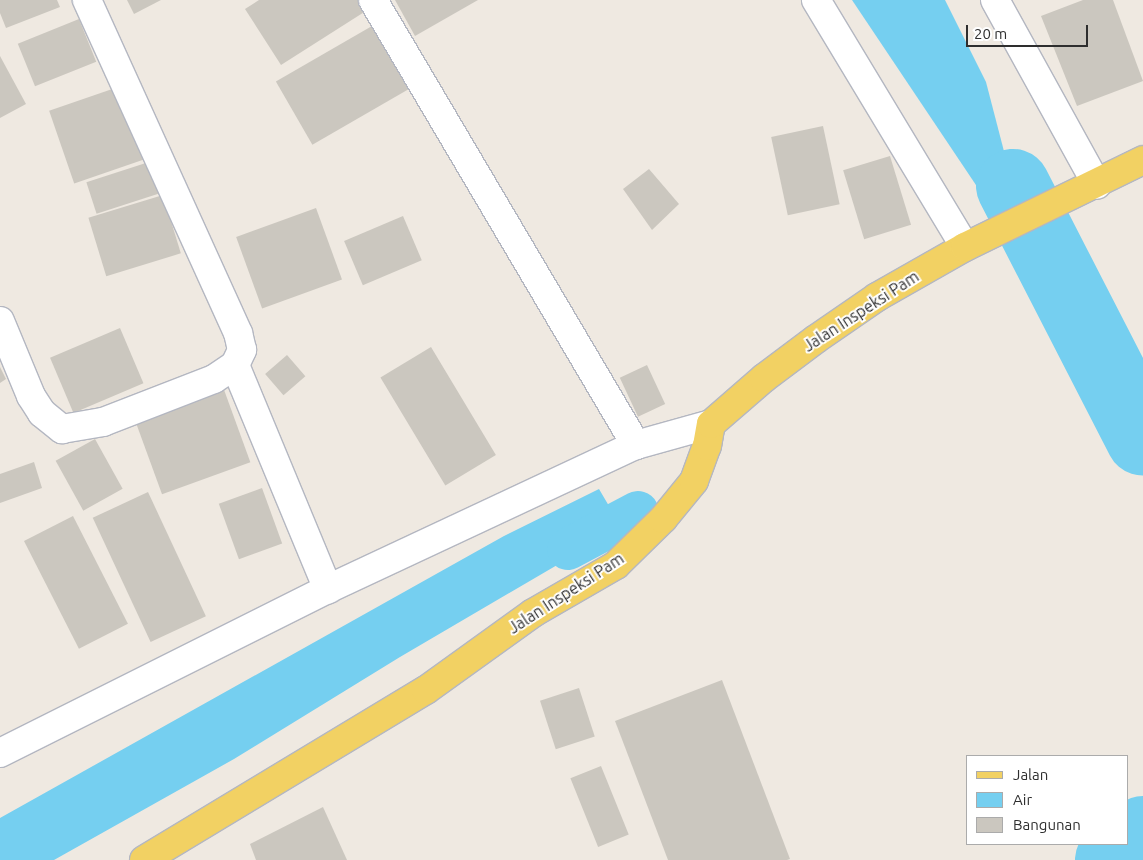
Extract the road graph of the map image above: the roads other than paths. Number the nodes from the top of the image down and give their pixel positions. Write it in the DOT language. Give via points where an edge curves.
graph roads {
  1 [pos="87,0"];
  2 [pos="373,0"];
  3 [pos="816,0"];
  4 [pos="995,0"];
  5 [pos="1143,160"];
  6 [pos="1097,185"];
  7 [pos="965,247"];
  8 [pos="0,320"];
  9 [pos="235,365"];
  10 [pos="712,424"];
  11 [pos="636,445"];
  12 [pos="328,589"];
  13 [pos="0,753"];
  14 [pos="144,860"];
  1 -- 9 [label="street" via="238,333 242,350"];
  2 -- 11 [label="street"];
  3 -- 7 [label="street"];
  4 -- 6 [label="street"];
  5 -- 6 [label="main road, Jalan Inspeksi Pam"];
  6 -- 7 [label="main road, Jalan Inspeksi Pam"];
  7 -- 10 [label="main road, Jalan Inspeksi Pam" via="877,297 816,339 764,378"];
  8 -- 9 [label="street" via="31,396 42,413 62,429 104,422 214,379"];
  9 -- 12 [label="street"];
  10 -- 11 [label="street"];
  10 -- 14 [label="main road, Jalan Inspeksi Pam" via="694,481 663,519 616,564 533,613 426,690"];
  11 -- 12 [label="street"];
  12 -- 13 [label="street"];
}
